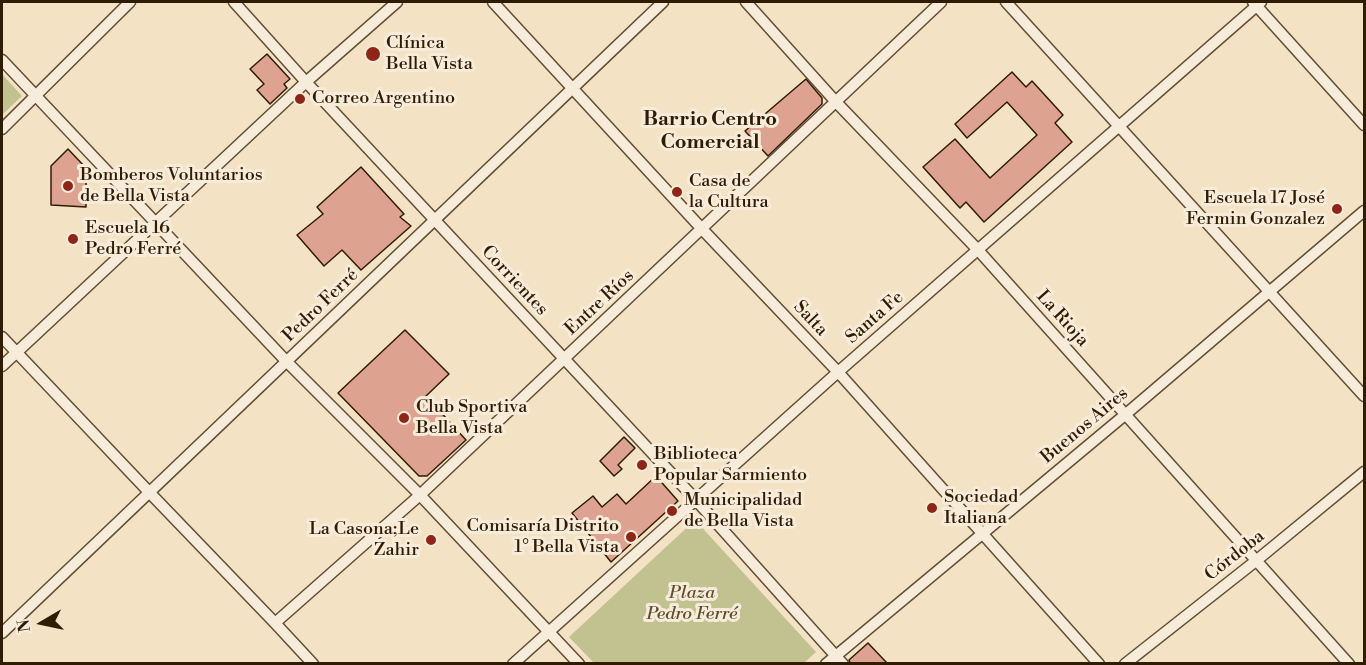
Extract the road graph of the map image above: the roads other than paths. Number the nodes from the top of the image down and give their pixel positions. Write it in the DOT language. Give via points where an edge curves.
graph roads {
  1 [pos="130,2"];
  2 [pos="234,2"];
  3 [pos="397,2"];
  4 [pos="494,2"];
  5 [pos="663,2"];
  6 [pos="746,2"];
  7 [pos="941,2"];
  8 [pos="1006,2"];
  9 [pos="1257,3"];
  10 [pos="2,60"];
  11 [pos="306,82"];
  12 [pos="573,88"];
  13 [pos="35,97"];
  14 [pos="836,102"];
  15 [pos="1365,125"];
  16 [pos="1119,126"];
  17 [pos="2,129"];
  18 [pos="1365,211"];
  19 [pos="434,220"];
  20 [pos="156,222"];
  21 [pos="702,229"];
  22 [pos="978,250"];
  23 [pos="1270,291"];
  24 [pos="2,337"];
  25 [pos="15,352"];
  26 [pos="565,359"];
  27 [pos="287,362"];
  28 [pos="2,366"];
  29 [pos="838,372"];
  30 [pos="1365,396"];
  31 [pos="1125,414"];
  32 [pos="1365,472"];
  33 [pos="149,492"];
  34 [pos="420,495"];
  35 [pos="696,500"];
  36 [pos="983,533"];
  37 [pos="1257,560"];
  38 [pos="275,623"];
  39 [pos="3,628"];
  40 [pos="549,632"];
  41 [pos="840,659"];
  42 [pos="313,663"];
  43 [pos="513,663"];
  44 [pos="579,663"];
  45 [pos="826,663"];
  46 [pos="1099,663"];
  47 [pos="1125,663"];
  48 [pos="1349,663"];
  1 -- 13 [label="street"];
  2 -- 11 [label="street, Corrientes"];
  3 -- 11 [label="street"];
  4 -- 12 [label="street, Salta"];
  5 -- 12 [label="street, Pedro Ferré"];
  6 -- 14 [label="street, La Rioja"];
  7 -- 14 [label="street, Entre Ríos"];
  8 -- 16 [label="street"];
  9 -- 15 [label="street"];
  9 -- 16 [label="street, Santa Fe"];
  10 -- 13 [label="street"];
  11 -- 19 [label="street, Corrientes"];
  11 -- 20 [label="street"];
  12 -- 19 [label="street, Pedro Ferré"];
  12 -- 21 [label="street, Salta"];
  13 -- 17 [label="street"];
  13 -- 20 [label="street"];
  14 -- 21 [label="street, Entre Ríos"];
  14 -- 22 [label="street, La Rioja"];
  16 -- 22 [label="street, Santa Fe"];
  16 -- 23 [label="street"];
  18 -- 23 [label="street, Buenos Aires"];
  19 -- 26 [label="street, Corrientes"];
  19 -- 27 [label="street, Pedro Ferré"];
  20 -- 25 [label="street"];
  20 -- 27 [label="street"];
  21 -- 26 [label="street, Entre Ríos"];
  21 -- 29 [label="street, Salta"];
  22 -- 29 [label="street, Santa Fe"];
  22 -- 31 [label="street, La Rioja"];
  23 -- 30 [label="street"];
  23 -- 31 [label="street, Buenos Aires"];
  24 -- 25 [label="street"];
  25 -- 28 [label="street"];
  25 -- 33 [label="street"];
  26 -- 34 [label="street, Entre Ríos"];
  26 -- 35 [label="street, Corrientes"];
  27 -- 33 [label="street, Pedro Ferré"];
  27 -- 34 [label="street"];
  29 -- 35 [label="street, Santa Fe"];
  29 -- 36 [label="street, Salta"];
  31 -- 36 [label="street, Buenos Aires"];
  31 -- 37 [label="street, La Rioja"];
  32 -- 37 [label="street, Córdoba"];
  33 -- 38 [label="street"];
  33 -- 39 [label="street, Pedro Ferré"];
  34 -- 38 [label="street, Entre Ríos"];
  34 -- 40 [label="street"];
  35 -- 40 [label="street, Santa Fe"];
  35 -- 41 [label="street, Corrientes"];
  36 -- 41 [label="street, Buenos Aires"];
  36 -- 46 [label="street, Salta"];
  37 -- 47 [label="street, Córdoba"];
  37 -- 48 [label="street, La Rioja"];
  38 -- 42 [label="street"];
  40 -- 43 [label="street, Santa Fe"];
  40 -- 44 [label="street"];
  41 -- 45 [label="street, Buenos Aires"];
}
